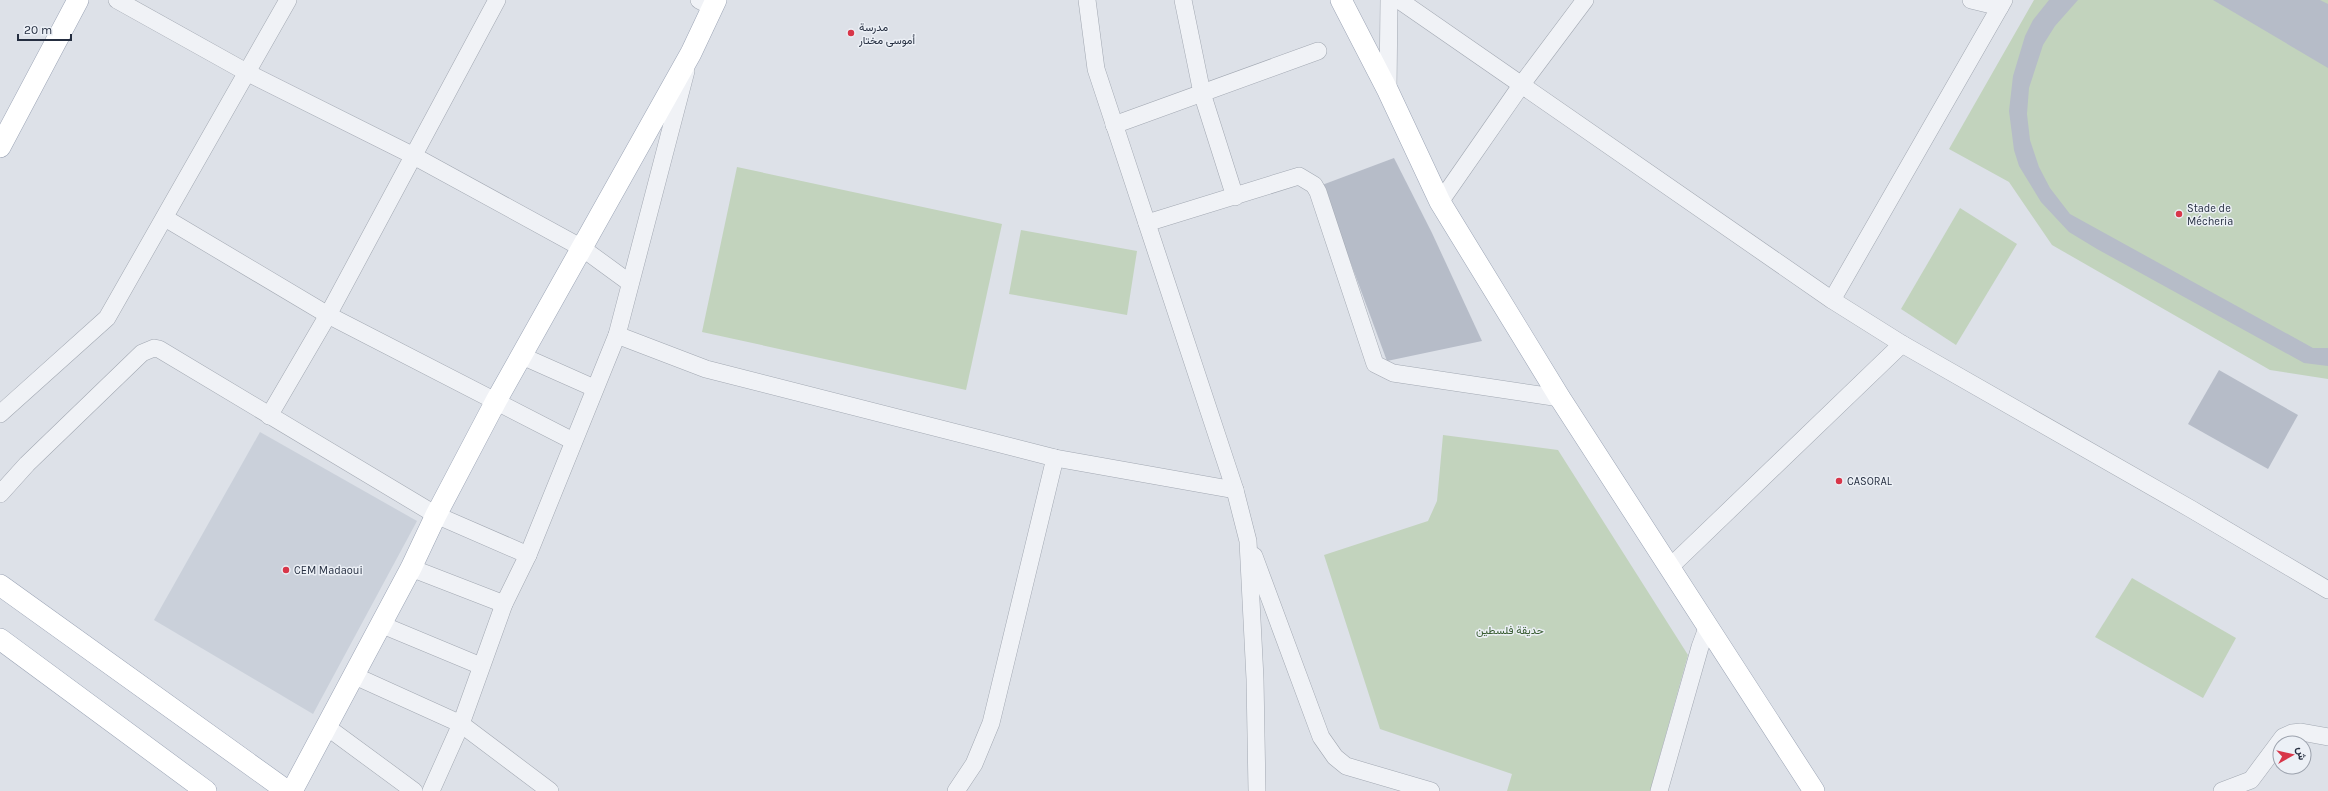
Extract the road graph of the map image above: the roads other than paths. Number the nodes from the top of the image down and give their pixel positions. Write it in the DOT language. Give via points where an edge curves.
graph roads {
  1 [pos="78,0"];
  2 [pos="117,0"];
  3 [pos="288,0"];
  4 [pos="497,0"];
  5 [pos="1087,0"];
  6 [pos="1183,0"];
  7 [pos="1341,0"];
  8 [pos="1389,0"];
  9 [pos="1399,0"];
  10 [pos="1585,0"];
  11 [pos="1971,0"];
  12 [pos="709,2"];
  13 [pos="2002,4"];
  14 [pos="1318,51"];
  15 [pos="691,53"];
  16 [pos="248,73"];
  17 [pos="1522,84"];
  18 [pos="1388,91"];
  19 [pos="1202,93"];
  20 [pos="1114,125"];
  21 [pos="0,147"];
  22 [pos="412,155"];
  23 [pos="1236,196"];
  24 [pos="1440,202"];
  25 [pos="165,218"];
  26 [pos="1147,223"];
  27 [pos="582,248"];
  28 [pos="630,283"];
  29 [pos="1832,300"];
  30 [pos="328,314"];
  31 [pos="617,335"];
  32 [pos="1902,344"];
  33 [pos="522,356"];
  34 [pos="594,388"];
  35 [pos="1560,398"];
  36 [pos="496,401"];
  37 [pos="0,414"];
  38 [pos="270,416"];
  39 [pos="573,441"];
  40 [pos="1055,458"];
  41 [pos="1235,490"];
  42 [pos="0,494"];
  43 [pos="436,515"];
  44 [pos="1248,541"];
  45 [pos="528,555"];
  46 [pos="411,568"];
  47 [pos="1669,568"];
  48 [pos="0,585"];
  49 [pos="2328,590"];
  50 [pos="504,604"];
  51 [pos="380,624"];
  52 [pos="1707,628"];
  53 [pos="0,639"];
  54 [pos="481,666"];
  55 [pos="354,676"];
  56 [pos="461,724"];
  57 [pos="327,727"];
  58 [pos="2328,738"];
  59 [pos="206,791"];
  60 [pos="287,791"];
  61 [pos="292,791"];
  62 [pos="414,791"];
  63 [pos="431,791"];
  64 [pos="550,791"];
  65 [pos="956,791"];
  66 [pos="1257,791"];
  67 [pos="1431,791"];
  68 [pos="1659,791"];
  69 [pos="1814,791"];
  70 [pos="2222,791"];
  1 -- 21 [label="main road"];
  2 -- 16 [label="street"];
  3 -- 16 [label="street"];
  4 -- 22 [label="street"];
  5 -- 20 [label="street" via="1096,69"];
  6 -- 19 [label="street"];
  7 -- 18 [label="main road"];
  8 -- 18 [label="street"];
  9 -- 17 [label="street"];
  10 -- 17 [label="street"];
  11 -- 13 [label="street"];
  12 -- 15 [label="main road"];
  13 -- 29 [label="street"];
  14 -- 19 [label="street"];
  15 -- 27 [label="main road"];
  15 -- 28 [label="street"];
  16 -- 22 [label="street"];
  16 -- 25 [label="street"];
  17 -- 24 [label="street"];
  17 -- 29 [label="street"];
  18 -- 24 [label="main road"];
  19 -- 20 [label="street"];
  19 -- 23 [label="street"];
  20 -- 26 [label="street"];
  22 -- 27 [label="street"];
  22 -- 30 [label="street"];
  23 -- 26 [label="street"];
  23 -- 35 [label="street" via="1299,176 1314,185 1375,364 1393,373"];
  24 -- 35 [label="main road"];
  25 -- 30 [label="street"];
  25 -- 37 [label="street" via="108,318"];
  26 -- 41 [label="street"];
  27 -- 28 [label="street"];
  27 -- 33 [label="main road"];
  28 -- 31 [label="street"];
  29 -- 32 [label="street"];
  30 -- 36 [label="street"];
  30 -- 38 [label="street"];
  31 -- 34 [label="street"];
  31 -- 40 [label="street" via="706,369"];
  32 -- 47 [label="street"];
  32 -- 49 [label="street"];
  33 -- 34 [label="street"];
  33 -- 36 [label="main road"];
  34 -- 39 [label="street"];
  35 -- 47 [label="main road"];
  36 -- 39 [label="street"];
  36 -- 43 [label="main road"];
  38 -- 42 [label="street" via="159,349 147,350 27,464"];
  38 -- 43 [label="street"];
  39 -- 45 [label="street"];
  40 -- 41 [label="street"];
  40 -- 65 [label="street" via="991,723 974,764"];
  41 -- 44 [label="street"];
  43 -- 45 [label="street"];
  43 -- 46 [label="main road"];
  44 -- 66 [label="street" via="1255,679"];
  44 -- 67 [label="street" via="1321,738 1327,748 1346,766"];
  45 -- 50 [label="street"];
  46 -- 50 [label="street"];
  46 -- 51 [label="main road"];
  47 -- 52 [label="main road"];
  48 -- 60 [label="main road"];
  50 -- 54 [label="street"];
  51 -- 54 [label="street"];
  51 -- 55 [label="main road"];
  52 -- 68 [label="street"];
  52 -- 69 [label="main road"];
  53 -- 59 [label="main road"];
  54 -- 56 [label="street"];
  55 -- 56 [label="street"];
  55 -- 57 [label="main road"];
  56 -- 63 [label="street"];
  56 -- 64 [label="street"];
  57 -- 61 [label="main road"];
  57 -- 62 [label="street"];
  58 -- 70 [label="street" via="2292,732 2283,737 2251,780"];
}
